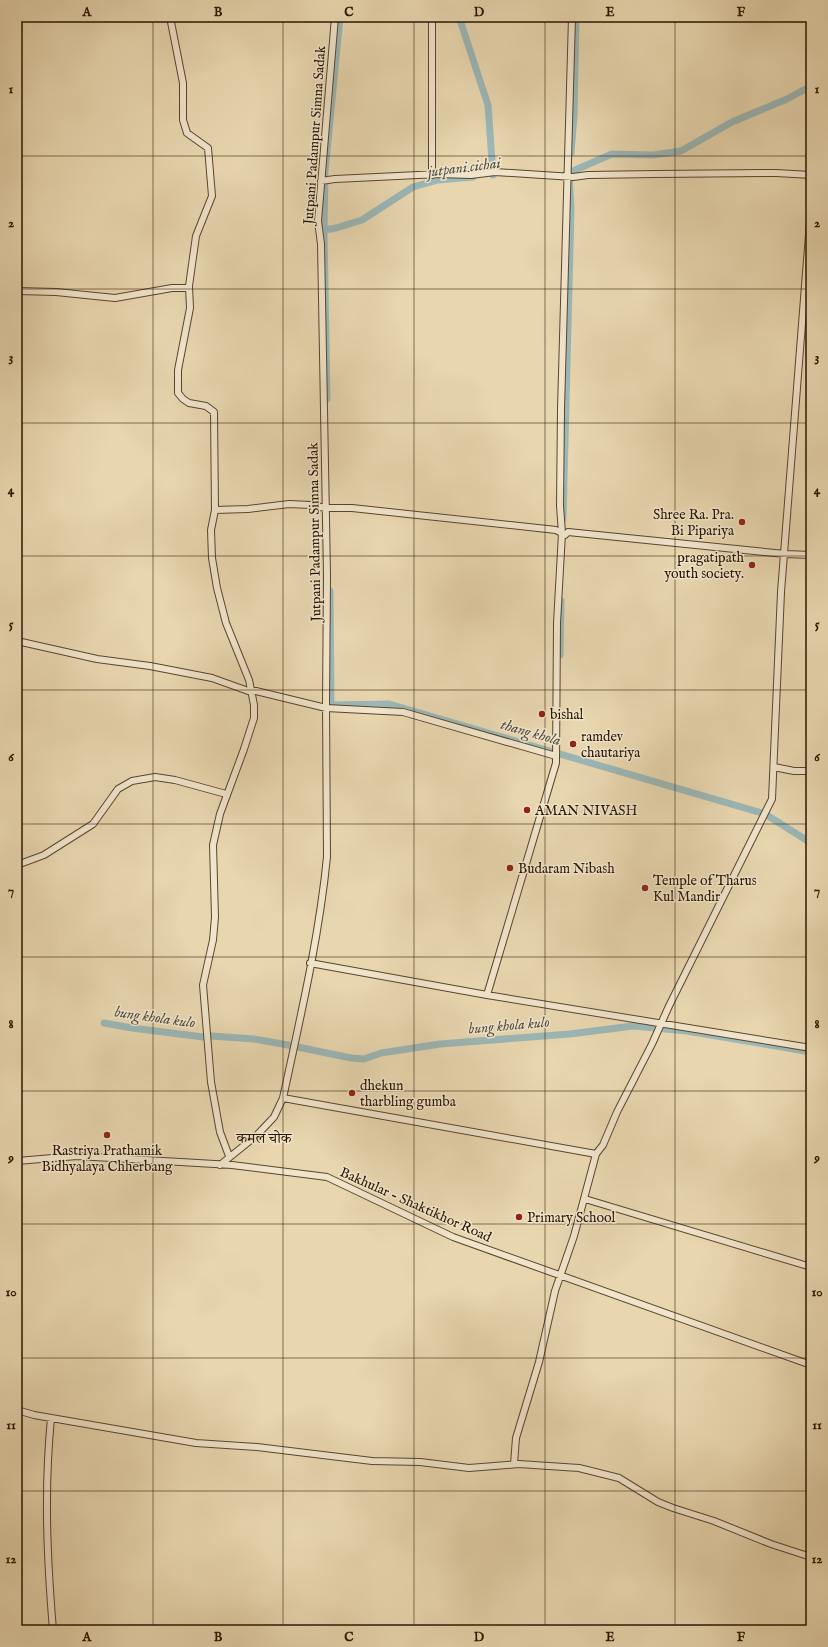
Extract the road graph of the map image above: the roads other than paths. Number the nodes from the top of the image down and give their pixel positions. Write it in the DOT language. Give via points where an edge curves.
graph roads {
  1 [pos="170,17"];
  2 [pos="336,17"];
  3 [pos="434,17"];
  4 [pos="572,17"];
  5 [pos="432,175"];
  6 [pos="811,175"];
  7 [pos="570,177"];
  8 [pos="321,181"];
  9 [pos="811,209"];
  10 [pos="190,288"];
  11 [pos="17,291"];
  12 [pos="325,508"];
  13 [pos="215,510"];
  14 [pos="563,534"];
  15 [pos="785,554"];
  16 [pos="811,555"];
  17 [pos="17,641"];
  18 [pos="251,692"];
  19 [pos="326,708"];
  20 [pos="556,756"];
  21 [pos="774,767"];
  22 [pos="811,771"];
  23 [pos="226,794"];
  24 [pos="17,865"];
  25 [pos="310,964"];
  26 [pos="487,995"];
  27 [pos="661,1023"];
  28 [pos="811,1048"];
  29 [pos="282,1098"];
  30 [pos="596,1154"];
  31 [pos="229,1156"];
  32 [pos="17,1161"];
  33 [pos="220,1164"];
  34 [pos="585,1199"];
  35 [pos="811,1266"];
  36 [pos="559,1276"];
  37 [pos="811,1365"];
  38 [pos="17,1410"];
  39 [pos="52,1418"];
  40 [pos="514,1464"];
  41 [pos="811,1557"];
  42 [pos="53,1630"];
  1 -- 10 [label="street" via="183,83 183,120 187,133 208,148 212,196 196,236"];
  2 -- 8 [label="street, Jutpani Padampur Simna Sadak"];
  3 -- 5 [label="street"];
  4 -- 7 [label="street" via="568,165"];
  5 -- 7 [label="street" via="495,172"];
  5 -- 8 [label="street"];
  6 -- 7 [label="street" via="776,173"];
  7 -- 14 [label="street" via="560,506"];
  8 -- 12 [label="street, Jutpani Padampur Simna Sadak" via="318,221 321,244"];
  9 -- 15 [label="street"];
  10 -- 11 [label="street" via="172,288 114,298"];
  10 -- 13 [label="street" via="190,308 178,370 178,393 183,400 206,406 214,412"];
  12 -- 13 [label="street" via="289,504"];
  12 -- 14 [label="street" via="352,508 556,530"];
  12 -- 19 [label="street, Jutpani Padampur Simna Sadak"];
  13 -- 18 [label="street" via="211,530 217,588 226,623 249,680"];
  14 -- 15 [label="street" via="584,533"];
  14 -- 20 [label="street" via="557,623"];
  15 -- 16 [label="street"];
  15 -- 21 [label="street"];
  17 -- 18 [label="street" via="97,659 212,678"];
  18 -- 19 [label="street" via="270,694"];
  18 -- 23 [label="street" via="254,718"];
  19 -- 20 [label="street" via="404,712"];
  19 -- 25 [label="street, Jutpani Padampur Simna Sadak" via="328,857"];
  20 -- 26 [label="street" via="553,776"];
  21 -- 22 [label="street"];
  21 -- 27 [label="street" via="772,799"];
  23 -- 24 [label="street" via="155,777 132,781 118,789 93,824 44,856"];
  23 -- 31 [label="street" via="213,845 215,917 204,985 211,1082 220,1132"];
  25 -- 26 [label="street"];
  25 -- 29 [label="street, Jutpani Padampur Simna Sadak"];
  26 -- 27 [label="street"];
  27 -- 28 [label="street"];
  27 -- 30 [label="street" via="603,1146"];
  29 -- 30 [label="street"];
  29 -- 31 [label="street, Jutpani Padampur Simna Sadak" via="274,1117 257,1135"];
  30 -- 34 [label="street"];
  31 -- 33 [label="street, Jutpani Padampur Simna Sadak"];
  32 -- 33 [label="street, Bakhular - Shaktikhor Road" via="77,1156"];
  33 -- 36 [label="street, Bakhular - Shaktikhor Road" via="327,1177 453,1236"];
  34 -- 35 [label="street"];
  34 -- 36 [label="street"];
  36 -- 37 [label="street, Bakhular - Shaktikhor Road"];
  36 -- 40 [label="street" via="539,1362 516,1438"];
  38 -- 39 [label="street"];
  39 -- 40 [label="street" via="196,1444 257,1447 372,1461 420,1462 469,1468"];
  39 -- 42 [label="street" via="46,1528"];
  40 -- 41 [label="street" via="579,1468 618,1478 658,1502"];
}
